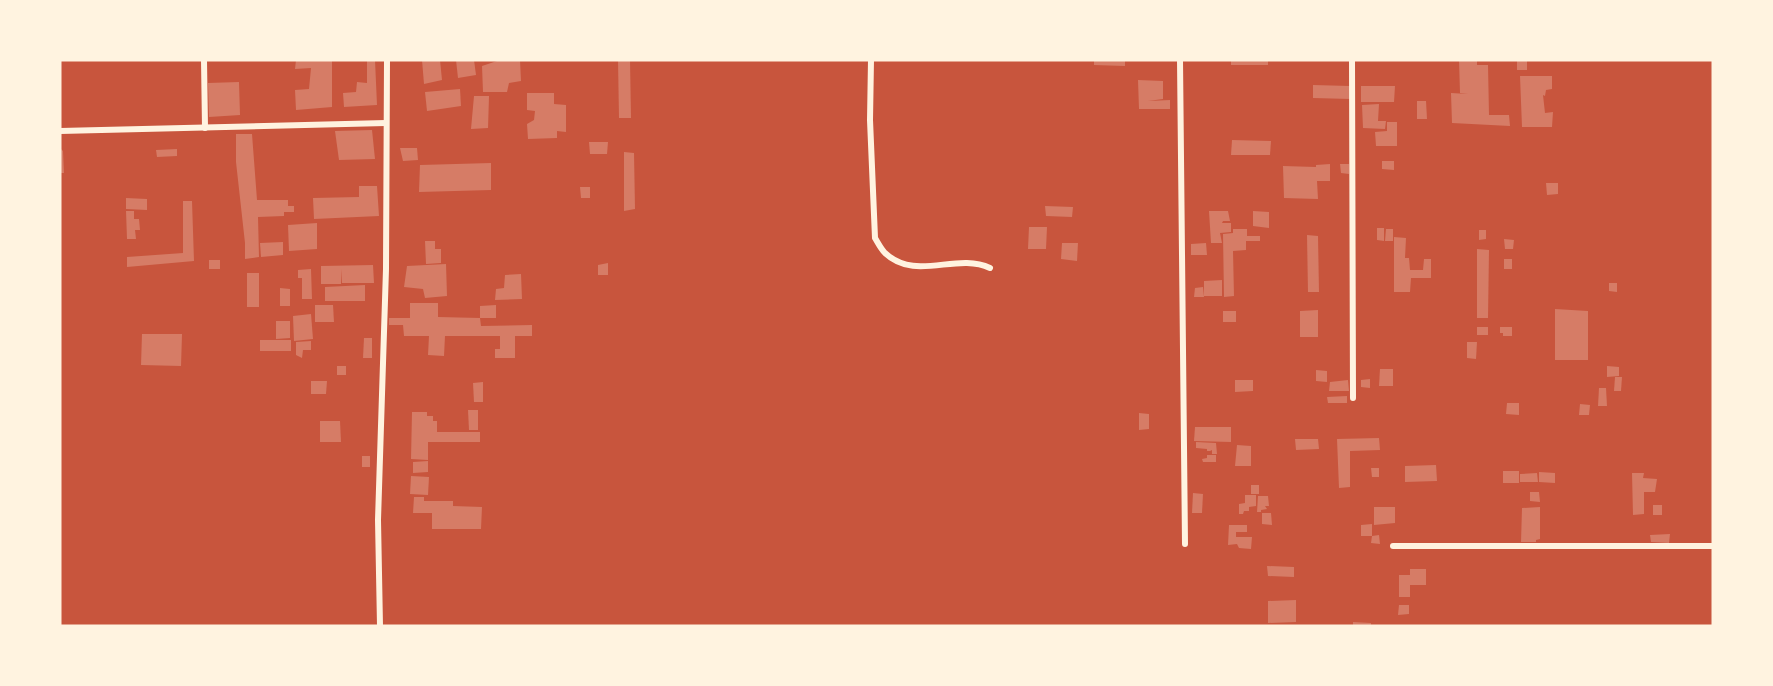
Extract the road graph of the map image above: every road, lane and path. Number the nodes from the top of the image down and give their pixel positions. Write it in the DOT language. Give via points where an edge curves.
graph roads {
  1 [pos="204,60"];
  2 [pos="387,60"];
  3 [pos="871,60"];
  4 [pos="1180,60"];
  5 [pos="1352,60"];
  6 [pos="386,123"];
  7 [pos="205,128"];
  8 [pos="60,131"];
  9 [pos="990,268"];
  10 [pos="1353,398"];
  11 [pos="1185,544"];
  12 [pos="1393,546"];
  13 [pos="1713,546"];
  14 [pos="380,626"];
  1 -- 7 [label="street"];
  2 -- 6 [label="street"];
  3 -- 9 [label="street" via="875,238 885,253 904,265 919,268 963,262"];
  4 -- 11 [label="street"];
  5 -- 10 [label="street"];
  6 -- 7 [label="street"];
  6 -- 14 [label="street" via="378,520"];
  7 -- 8 [label="street"];
  12 -- 13 [label="street"];
}
